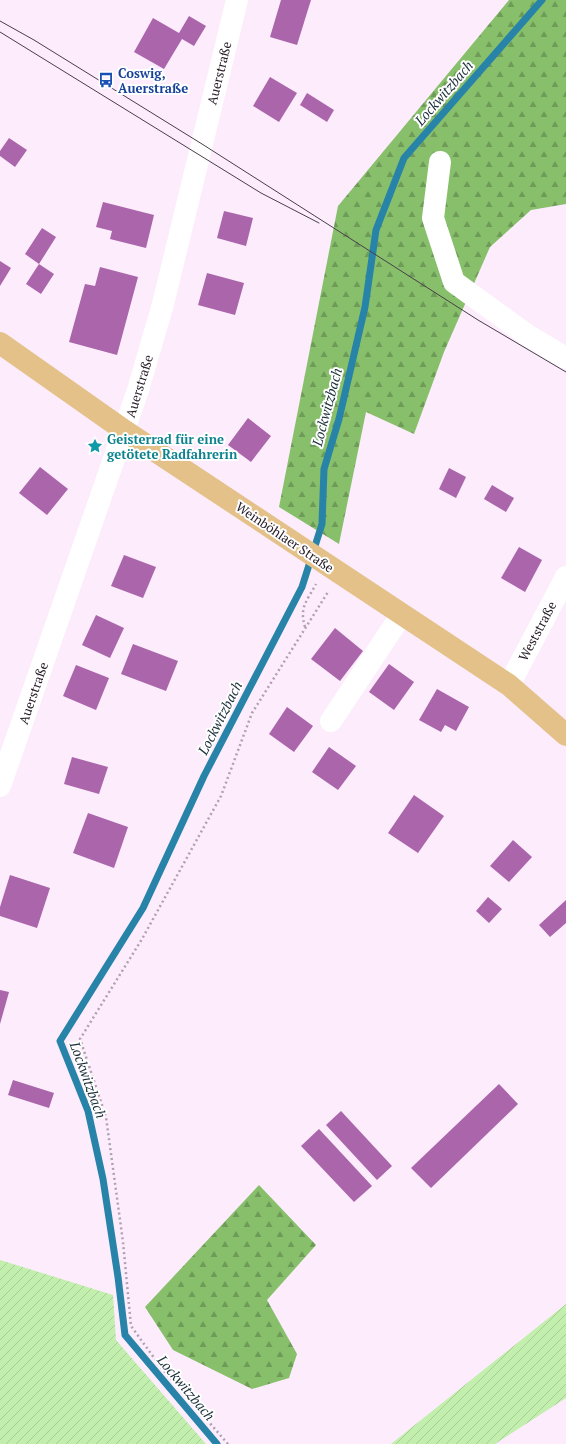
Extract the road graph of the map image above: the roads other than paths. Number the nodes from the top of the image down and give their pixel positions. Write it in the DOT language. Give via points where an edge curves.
graph roads {
  1 [pos="237,0"];
  2 [pos="440,162"];
  3 [pos="0,342"];
  4 [pos="566,358"];
  5 [pos="125,431"];
  6 [pos="566,576"];
  7 [pos="402,614"];
  8 [pos="509,685"];
  9 [pos="331,721"];
  10 [pos="562,728"];
  11 [pos="0,786"];
  1 -- 5 [label="street, Auerstraße" via="163,304"];
  2 -- 4 [label="street" via="433,218 454,282 527,335"];
  3 -- 5 [label="main road, Weinböhlaer Straße"];
  5 -- 7 [label="main road, Weinböhlaer Straße"];
  5 -- 11 [label="street, Auerstraße"];
  6 -- 8 [label="street, Weststraße"];
  7 -- 8 [label="main road, Weinböhlaer Straße"];
  7 -- 9 [label="street"];
  8 -- 10 [label="main road, Weinböhlaer Straße"];
}
